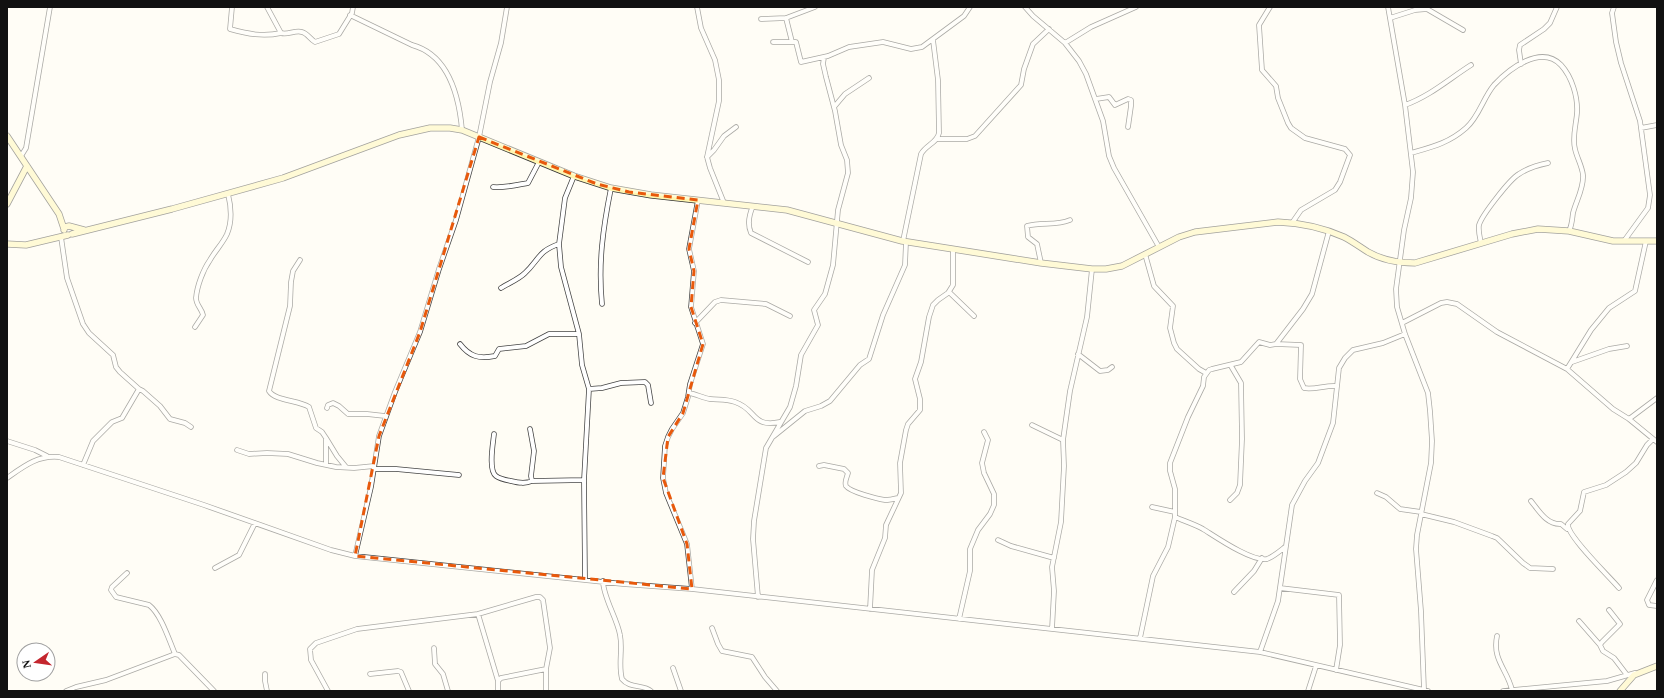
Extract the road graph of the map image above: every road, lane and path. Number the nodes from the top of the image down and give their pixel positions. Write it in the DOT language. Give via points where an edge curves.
graph roads {
  1 [pos="50,7"];
  2 [pos="232,7"];
  3 [pos="267,7"];
  4 [pos="353,7"];
  5 [pos="507,7"];
  6 [pos="697,7"];
  7 [pos="815,7"];
  8 [pos="970,7"];
  9 [pos="1025,7"];
  10 [pos="1136,7"];
  11 [pos="1270,7"];
  12 [pos="1388,7"];
  13 [pos="1557,7"];
  14 [pos="1614,7"];
  15 [pos="350,15"];
  16 [pos="786,18"];
  17 [pos="1390,18"];
  18 [pos="761,19"];
  19 [pos="1049,29"];
  20 [pos="1463,30"];
  21 [pos="281,34"];
  22 [pos="933,40"];
  23 [pos="773,42"];
  24 [pos="792,42"];
  25 [pos="1065,43"];
  26 [pos="824,57"];
  27 [pos="1521,64"];
  28 [pos="1471,65"];
  29 [pos="869,78"];
  30 [pos="1096,99"];
  31 [pos="1405,105"];
  32 [pos="834,106"];
  33 [pos="1657,125"];
  34 [pos="736,127"];
  35 [pos="1128,127"];
  36 [pos="1641,128"];
  37 [pos="462,130"];
  38 [pos="7,136"];
  39 [pos="479,137"];
  40 [pos="937,139"];
  41 [pos="1411,153"];
  42 [pos="21,156"];
  43 [pos="708,156"];
  44 [pos="539,162"];
  45 [pos="1548,163"];
  46 [pos="27,166"];
  47 [pos="574,176"];
  48 [pos="493,187"];
  49 [pos="611,188"];
  50 [pos="228,194"];
  51 [pos="698,200"];
  52 [pos="724,203"];
  53 [pos="7,204"];
  54 [pos="753,206"];
  55 [pos="59,214"];
  56 [pos="1070,220"];
  57 [pos="1292,222"];
  58 [pos="836,224"];
  59 [pos="71,226"];
  60 [pos="92,229"];
  61 [pos="64,230"];
  62 [pos="1329,231"];
  63 [pos="1569,231"];
  64 [pos="70,235"];
  65 [pos="61,237"];
  66 [pos="54,238"];
  67 [pos="1646,241"];
  68 [pos="1657,241"];
  69 [pos="905,242"];
  70 [pos="1624,242"];
  71 [pos="1481,243"];
  72 [pos="7,244"];
  73 [pos="559,244"];
  74 [pos="1159,247"];
  75 [pos="953,249"];
  76 [pos="1145,254"];
  77 [pos="300,260"];
  78 [pos="808,262"];
  79 [pos="1400,262"];
  80 [pos="1041,263"];
  81 [pos="1092,269"];
  82 [pos="501,288"];
  83 [pos="949,292"];
  84 [pos="602,304"];
  85 [pos="790,316"];
  86 [pos="974,316"];
  87 [pos="695,323"];
  88 [pos="1402,323"];
  89 [pos="195,327"];
  90 [pos="579,334"];
  91 [pos="1405,334"];
  92 [pos="460,344"];
  93 [pos="1276,344"];
  94 [pos="1627,346"];
  95 [pos="1078,354"];
  96 [pos="1572,362"];
  97 [pos="1231,366"];
  98 [pos="1112,368"];
  99 [pos="1567,369"];
  100 [pos="1206,373"];
  101 [pos="1336,386"];
  102 [pos="139,389"];
  103 [pos="589,389"];
  104 [pos="689,393"];
  105 [pos="1657,398"];
  106 [pos="651,403"];
  107 [pos="327,408"];
  108 [pos="385,416"];
  109 [pos="1629,419"];
  110 [pos="780,422"];
  111 [pos="1032,425"];
  112 [pos="191,427"];
  113 [pos="530,429"];
  114 [pos="984,432"];
  115 [pos="494,434"];
  116 [pos="774,436"];
  117 [pos="326,438"];
  118 [pos="1653,439"];
  119 [pos="1063,440"];
  120 [pos="7,441"];
  121 [pos="1657,442"];
  122 [pos="35,450"];
  123 [pos="237,450"];
  124 [pos="48,456"];
  125 [pos="37,460"];
  126 [pos="83,465"];
  127 [pos="326,465"];
  128 [pos="820,466"];
  129 [pos="346,468"];
  130 [pos="374,468"];
  131 [pos="459,475"];
  132 [pos="7,478"];
  133 [pos="584,480"];
  134 [pos="532,481"];
  135 [pos="1377,493"];
  136 [pos="898,498"];
  137 [pos="1230,500"];
  138 [pos="1531,501"];
  139 [pos="1152,507"];
  140 [pos="1175,512"];
  141 [pos="1421,513"];
  142 [pos="1175,517"];
  143 [pos="255,523"];
  144 [pos="1568,529"];
  145 [pos="998,540"];
  146 [pos="1285,547"];
  147 [pos="355,556"];
  148 [pos="1054,558"];
  149 [pos="1262,558"];
  150 [pos="215,568"];
  151 [pos="1553,569"];
  152 [pos="127,573"];
  153 [pos="585,579"];
  154 [pos="1657,580"];
  155 [pos="603,581"];
  156 [pos="1280,588"];
  157 [pos="1619,588"];
  158 [pos="692,589"];
  159 [pos="1234,592"];
  160 [pos="758,597"];
  161 [pos="1657,606"];
  162 [pos="870,609"];
  163 [pos="1609,610"];
  164 [pos="478,614"];
  165 [pos="959,619"];
  166 [pos="1579,621"];
  167 [pos="712,628"];
  168 [pos="1052,629"];
  169 [pos="1497,636"];
  170 [pos="1140,638"];
  171 [pos="1600,645"];
  172 [pos="434,648"];
  173 [pos="1260,652"];
  174 [pos="176,654"];
  175 [pos="1316,666"];
  176 [pos="1657,666"];
  177 [pos="673,668"];
  178 [pos="546,669"];
  179 [pos="1336,670"];
  180 [pos="1640,672"];
  181 [pos="266,674"];
  182 [pos="370,674"];
  183 [pos="1627,676"];
  184 [pos="498,680"];
  185 [pos="1424,690"];
  186 [pos="1512,690"];
  187 [pos="66,691"];
  188 [pos="214,691"];
  189 [pos="267,691"];
  190 [pos="328,691"];
  191 [pos="409,691"];
  192 [pos="448,691"];
  193 [pos="498,691"];
  194 [pos="546,691"];
  195 [pos="651,691"];
  196 [pos="681,691"];
  197 [pos="777,691"];
  198 [pos="1308,691"];
  199 [pos="1428,691"];
  200 [pos="1503,691"];
  201 [pos="1620,691"];
  1 -- 42 [label="street" via="26,148"];
  2 -- 21 [label="street" via="230,29 266,36"];
  3 -- 21 [label="street"];
  4 -- 15 [label="street"];
  5 -- 39 [label="street"];
  6 -- 43 [label="street" via="701,28 715,60 719,80 719,101"];
  7 -- 16 [label="street"];
  8 -- 22 [label="street" via="964,16"];
  9 -- 19 [label="street"];
  10 -- 25 [label="street" via="1098,23"];
  11 -- 57 [label="street" via="1259,25 1262,70 1276,86 1288,123 1305,138 1345,149 1350,155 1335,190 1302,210"];
  12 -- 17 [label="street"];
  13 -- 27 [label="street" via="1550,23 1520,45"];
  14 -- 36 [label="street" via="1613,21 1621,63"];
  15 -- 21 [label="street" via="339,34 318,42 313,41 304,32"];
  15 -- 37 [label="street" via="412,45 422,47 436,57 455,92"];
  16 -- 18 [label="street"];
  16 -- 24 [label="street"];
  17 -- 20 [label="street" via="1427,9"];
  17 -- 31 [label="street"];
  19 -- 25 [label="street"];
  19 -- 40 [label="street" via="1033,44 1021,85 975,136 967,139"];
  22 -- 26 [label="street" via="917,48 883,42 860,45"];
  22 -- 40 [label="street" via="938,80"];
  23 -- 24 [label="street"];
  24 -- 26 [label="street" via="796,42 801,62"];
  25 -- 30 [label="street" via="1079,61"];
  26 -- 32 [label="street" via="823,64"];
  27 -- 41 [label="street" via="1493,86 1476,117 1466,129 1443,144"];
  27 -- 63 [label="street" via="1534,58 1551,58 1566,71 1574,90 1577,110 1574,139 1583,177"];
  28 -- 31 [label="street" via="1436,89"];
  29 -- 32 [label="street" via="845,94"];
  30 -- 35 [label="street" via="1109,97 1115,105 1131,100"];
  30 -- 74 [label="street" via="1106,131 1109,156"];
  31 -- 41 [label="street"];
  32 -- 58 [label="street" via="848,168"];
  33 -- 36 [label="street"];
  34 -- 43 [label="street" via="724,136"];
  36 -- 70 [label="street" via="1650,203"];
  37 -- 39 [label="main road"];
  37 -- 50 [label="main road" via="440,127 415,131 381,141 284,178"];
  38 -- 42 [label="main road"];
  39 -- 44 [label="main road"];
  39 -- 108 [label="street" via="456,220 438,269 420,332"];
  40 -- 69 [label="street" via="921,154"];
  41 -- 79 [label="street" via="1411,198"];
  42 -- 46 [label="main road"];
  43 -- 52 [label="street"];
  44 -- 47 [label="main road"];
  44 -- 48 [label="street" via="528,184"];
  45 -- 71 [label="street" via="1526,170 1509,183 1480,223"];
  46 -- 53 [label="main road"];
  46 -- 55 [label="main road"];
  47 -- 49 [label="main road"];
  47 -- 73 [label="street" via="565,198"];
  49 -- 51 [label="main road"];
  49 -- 84 [label="street" via="600,253"];
  50 -- 60 [label="main road"];
  50 -- 89 [label="street" via="228,233 209,260 202,278 196,298 203,315"];
  51 -- 52 [label="main road"];
  51 -- 87 [label="street" via="690,249 694,271 691,307"];
  52 -- 54 [label="main road"];
  54 -- 58 [label="main road" via="787,210"];
  54 -- 78 [label="street" via="749,216 752,233"];
  55 -- 59 [label="main road"];
  55 -- 61 [label="main road"];
  56 -- 80 [label="street" via="1058,224 1027,226 1028,237 1037,244"];
  57 -- 62 [label="main road"];
  57 -- 74 [label="main road" via="1208,229 1179,237"];
  58 -- 69 [label="main road"];
  58 -- 110 [label="street" via="833,265 825,294 814,310 818,326 801,355 790,407"];
  59 -- 60 [label="main road" via="80,230"];
  59 -- 61 [label="main road" via="66,226"];
  59 -- 64 [label="main road" via="74,231"];
  60 -- 64 [label="main road"];
  61 -- 64 [label="main road" via="64,233"];
  61 -- 66 [label="main road"];
  62 -- 79 [label="main road" via="1369,252"];
  62 -- 93 [label="street" via="1312,294"];
  63 -- 70 [label="main road"];
  63 -- 71 [label="main road" via="1538,229"];
  64 -- 65 [label="main road"];
  65 -- 66 [label="main road"];
  65 -- 102 [label="street" via="67,278 83,324 113,355 120,372"];
  66 -- 72 [label="main road" via="26,245"];
  67 -- 68 [label="main road"];
  67 -- 70 [label="main road"];
  67 -- 96 [label="street" via="1635,291 1609,308"];
  69 -- 75 [label="main road"];
  69 -- 116 [label="street" via="905,265 883,315 869,359 860,365 830,401 805,411"];
  71 -- 79 [label="main road" via="1415,263"];
  73 -- 82 [label="street" via="544,252 524,274"];
  73 -- 90 [label="street" via="561,267"];
  74 -- 76 [label="main road"];
  75 -- 80 [label="main road"];
  75 -- 83 [label="street" via="954,278"];
  76 -- 81 [label="main road" via="1122,266"];
  76 -- 100 [label="street" via="1154,286 1173,306 1170,328 1177,349 1198,369"];
  77 -- 117 [label="street" via="293,271 290,306 269,391 273,395 309,407 316,428"];
  79 -- 88 [label="street" via="1396,289 1397,307"];
  80 -- 81 [label="main road"];
  81 -- 95 [label="street" via="1085,333"];
  83 -- 86 [label="street"];
  83 -- 136 [label="street" via="934,305 929,317 916,379 920,405 906,430 900,463 902,485"];
  85 -- 87 [label="street" via="766,304 721,300 715,302"];
  87 -- 104 [label="street" via="703,344"];
  88 -- 91 [label="street"];
  88 -- 99 [label="street" via="1441,303 1452,302 1468,310 1497,332"];
  90 -- 92 [label="street" via="549,334 524,347 499,349 495,356 487,357 472,356"];
  90 -- 103 [label="street" via="582,365"];
  91 -- 101 [label="street" via="1350,353 1339,368"];
  91 -- 141 [label="street" via="1428,393 1430,411 1431,463"];
  93 -- 97 [label="street" via="1259,342 1241,362"];
  93 -- 101 [label="street" via="1301,345 1300,379 1304,388"];
  94 -- 96 [label="street"];
  95 -- 98 [label="street" via="1100,371"];
  95 -- 119 [label="street"];
  96 -- 99 [label="street"];
  97 -- 100 [label="street" via="1212,369"];
  97 -- 137 [label="street" via="1241,384 1242,444 1240,485 1238,493"];
  99 -- 109 [label="street" via="1613,409"];
  100 -- 140 [label="street" via="1203,386 1170,463 1175,490"];
  101 -- 146 [label="street" via="1333,423 1318,463 1292,505"];
  102 -- 112 [label="street" via="160,406 170,419"];
  102 -- 126 [label="street" via="122,418 112,422 93,441"];
  103 -- 106 [label="street" via="645,382 648,385"];
  103 -- 133 [label="street"];
  104 -- 110 [label="street" via="708,399 736,402 745,406 754,417 765,423"];
  104 -- 158 [label="street" via="683,413 668,437 663,478 666,493 687,544"];
  105 -- 109 [label="street"];
  107 -- 108 [label="street" via="333,403 348,414"];
  108 -- 130 [label="street"];
  109 -- 118 [label="street"];
  110 -- 116 [label="street"];
  111 -- 119 [label="street"];
  113 -- 134 [label="street" via="534,450"];
  114 -- 165 [label="street" via="988,440 982,463 994,494 994,505 978,530 970,549 970,571"];
  115 -- 134 [label="street" via="491,467 494,474 499,478 523,484"];
  116 -- 160 [label="street" via="766,448 754,521"];
  117 -- 127 [label="street"];
  117 -- 129 [label="street"];
  118 -- 121 [label="street"];
  118 -- 144 [label="street" via="1636,463 1626,472 1606,485 1584,492 1580,511 1568,524"];
  119 -- 148 [label="street" via="1060,522"];
  120 -- 122 [label="street"];
  122 -- 124 [label="street"];
  122 -- 125 [label="street"];
  123 -- 127 [label="street" via="249,454 288,454"];
  124 -- 125 [label="street"];
  124 -- 126 [label="street"];
  125 -- 132 [label="street"];
  126 -- 143 [label="street"];
  127 -- 129 [label="street"];
  128 -- 136 [label="street" via="844,469 848,473 846,486 851,489 886,500"];
  129 -- 130 [label="street"];
  130 -- 131 [label="street"];
  130 -- 147 [label="street"];
  133 -- 134 [label="street"];
  133 -- 153 [label="street"];
  135 -- 141 [label="street" via="1400,509"];
  136 -- 162 [label="street" via="886,525 885,538 872,570"];
  138 -- 144 [label="street" via="1549,521"];
  139 -- 140 [label="street"];
  140 -- 142 [label="street"];
  141 -- 151 [label="street" via="1492,536 1530,568"];
  141 -- 185 [label="street" via="1416,549"];
  142 -- 149 [label="street" via="1244,552"];
  142 -- 170 [label="street" via="1168,547 1153,576"];
  143 -- 147 [label="street"];
  143 -- 150 [label="street" via="239,554"];
  144 -- 157 [label="street"];
  145 -- 148 [label="street"];
  146 -- 149 [label="street" via="1267,559"];
  146 -- 156 [label="street"];
  147 -- 153 [label="street"];
  148 -- 168 [label="street"];
  149 -- 159 [label="street" via="1254,571"];
  152 -- 174 [label="street" via="112,587 113,594 153,608"];
  153 -- 155 [label="street"];
  154 -- 161 [label="street" via="1647,600 1649,605"];
  155 -- 158 [label="street"];
  155 -- 195 [label="street" via="620,633 619,664 622,679 630,685 648,688"];
  156 -- 173 [label="street"];
  156 -- 179 [label="street" via="1339,595 1340,645"];
  158 -- 160 [label="street"];
  160 -- 162 [label="street"];
  162 -- 165 [label="street"];
  163 -- 171 [label="street" via="1620,624"];
  164 -- 178 [label="street" via="530,598 543,600 550,648"];
  164 -- 184 [label="street"];
  164 -- 190 [label="street" via="357,629 316,643 310,649 310,660"];
  165 -- 168 [label="street"];
  166 -- 171 [label="street"];
  167 -- 197 [label="street" via="722,651 752,657"];
  168 -- 170 [label="street"];
  169 -- 186 [label="street" via="1497,658"];
  170 -- 173 [label="street"];
  171 -- 183 [label="street" via="1614,658"];
  172 -- 192 [label="street" via="435,664 443,674"];
  173 -- 175 [label="street"];
  174 -- 187 [label="street" via="106,680"];
  174 -- 188 [label="street"];
  175 -- 179 [label="street"];
  175 -- 198 [label="street"];
  176 -- 180 [label="main road"];
  177 -- 196 [label="street"];
  178 -- 184 [label="street"];
  178 -- 194 [label="street"];
  179 -- 185 [label="street"];
  180 -- 183 [label="street"];
  180 -- 201 [label="main road"];
  181 -- 189 [label="street"];
  182 -- 191 [label="street" via="402,672"];
  183 -- 186 [label="street" via="1607,681"];
  184 -- 193 [label="street"];
  185 -- 199 [label="street"];
  186 -- 200 [label="street"];
}
